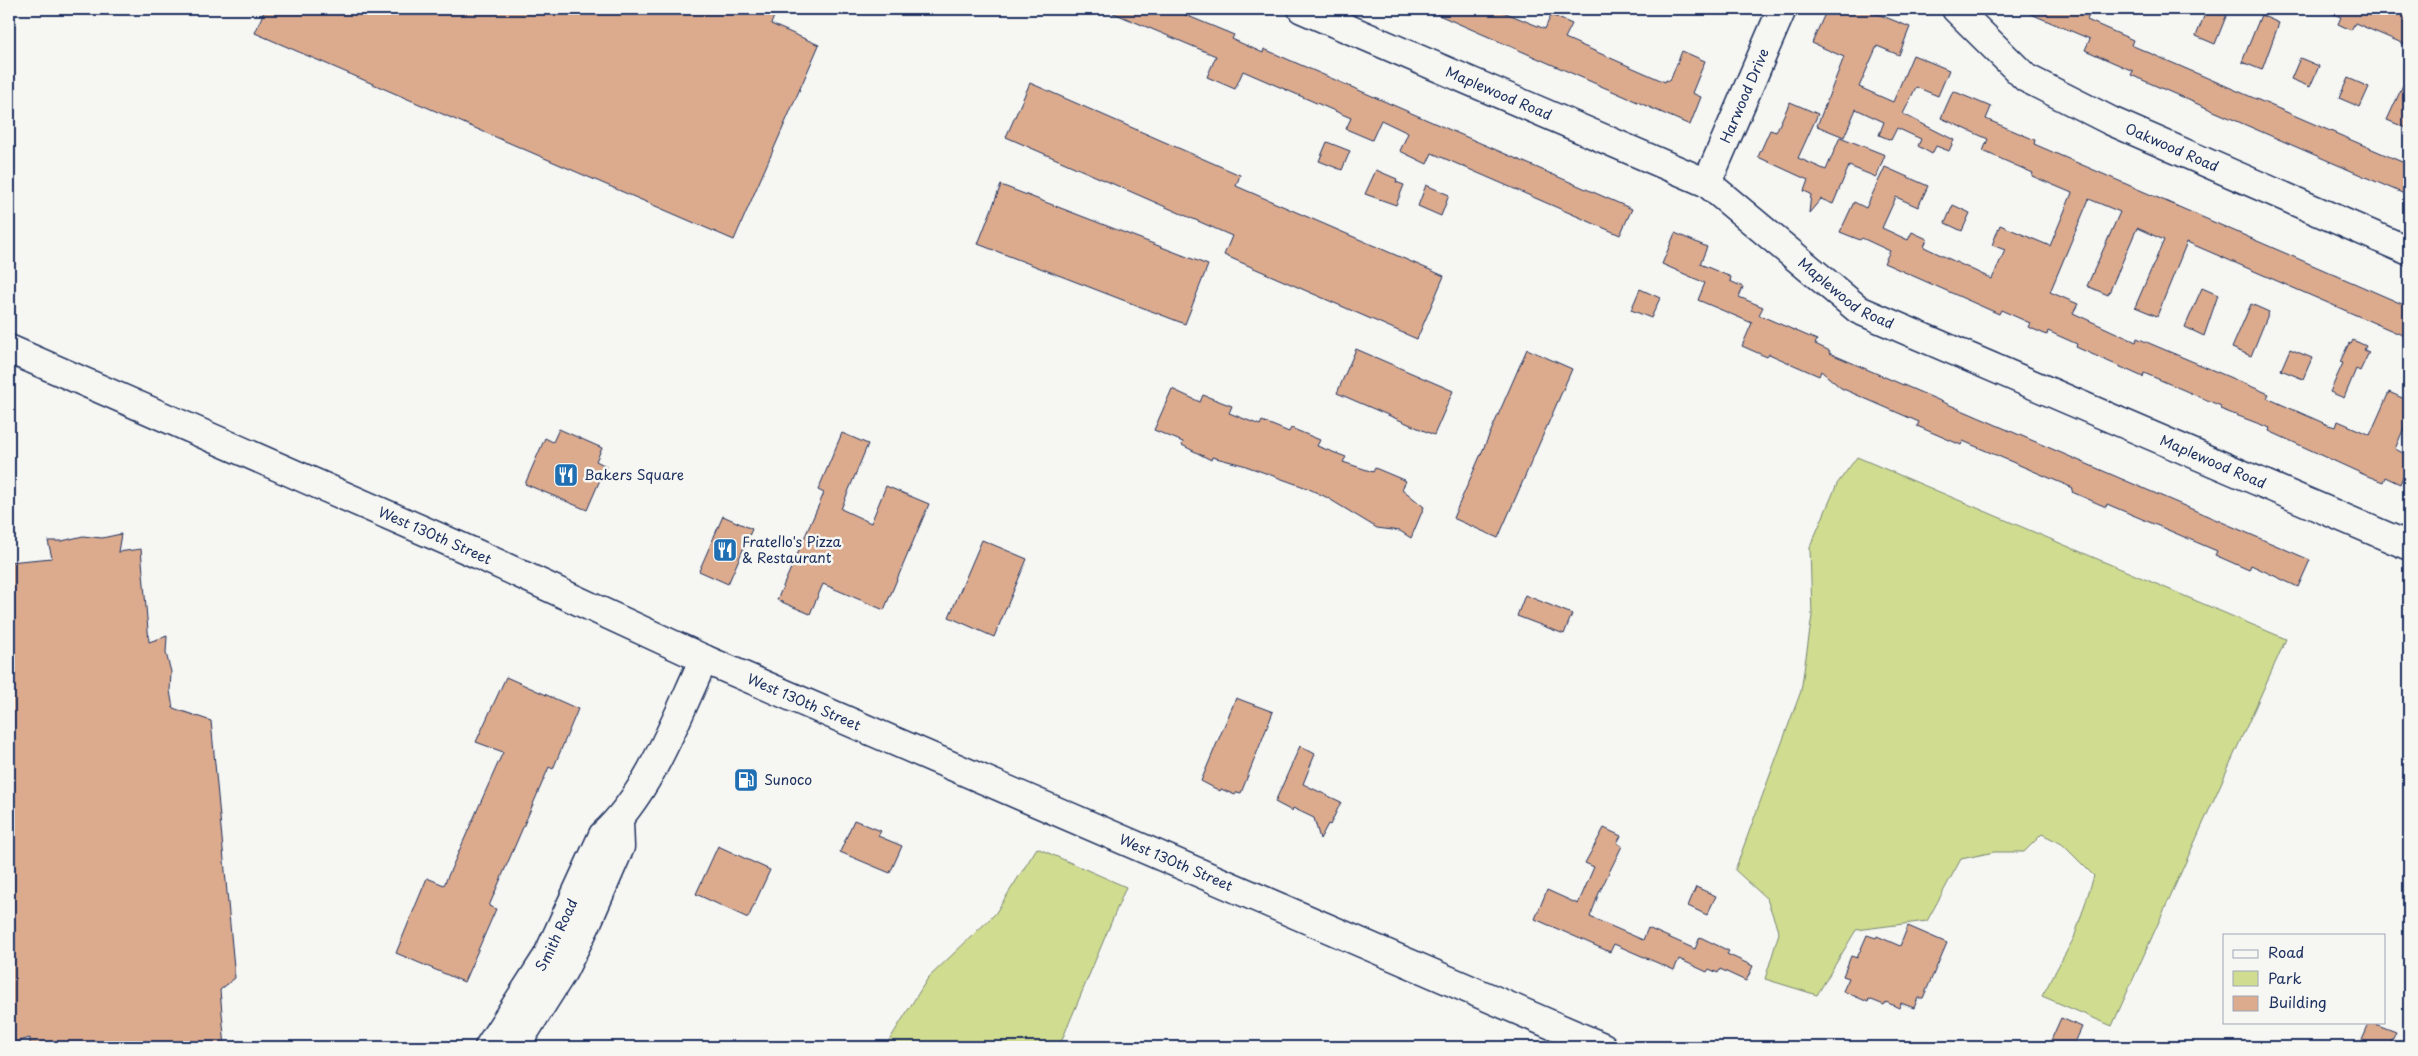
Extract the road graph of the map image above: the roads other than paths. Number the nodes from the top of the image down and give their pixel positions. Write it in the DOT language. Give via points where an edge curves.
graph roads {
  1 [pos="1302,9"];
  2 [pos="1782,9"];
  3 [pos="1956,9"];
  4 [pos="1707,184"];
  5 [pos="2409,251"];
  6 [pos="9,350"];
  7 [pos="2409,546"];
  8 [pos="704,659"];
  9 [pos="619,821"];
  10 [pos="489,1047"];
  11 [pos="515,1047"];
  12 [pos="1602,1047"];
  1 -- 4 [label="main road, Maplewood Road"];
  2 -- 4 [label="main road, Harwood Drive"];
  3 -- 5 [label="main road, Oakwood Road" via="2026,78 2111,121"];
  4 -- 7 [label="main road, Maplewood Road" via="1859,310"];
  6 -- 8 [label="main road, West 130th Street" via="477,554"];
  8 -- 9 [label="main road, Smith Road" via="642,789"];
  8 -- 12 [label="main road, West 130th Street"];
  9 -- 10 [label="main road, Smith Road" via="603,835 547,957"];
  9 -- 11 [label="main road, Smith Road" via="620,847 586,925 563,971"];
}
